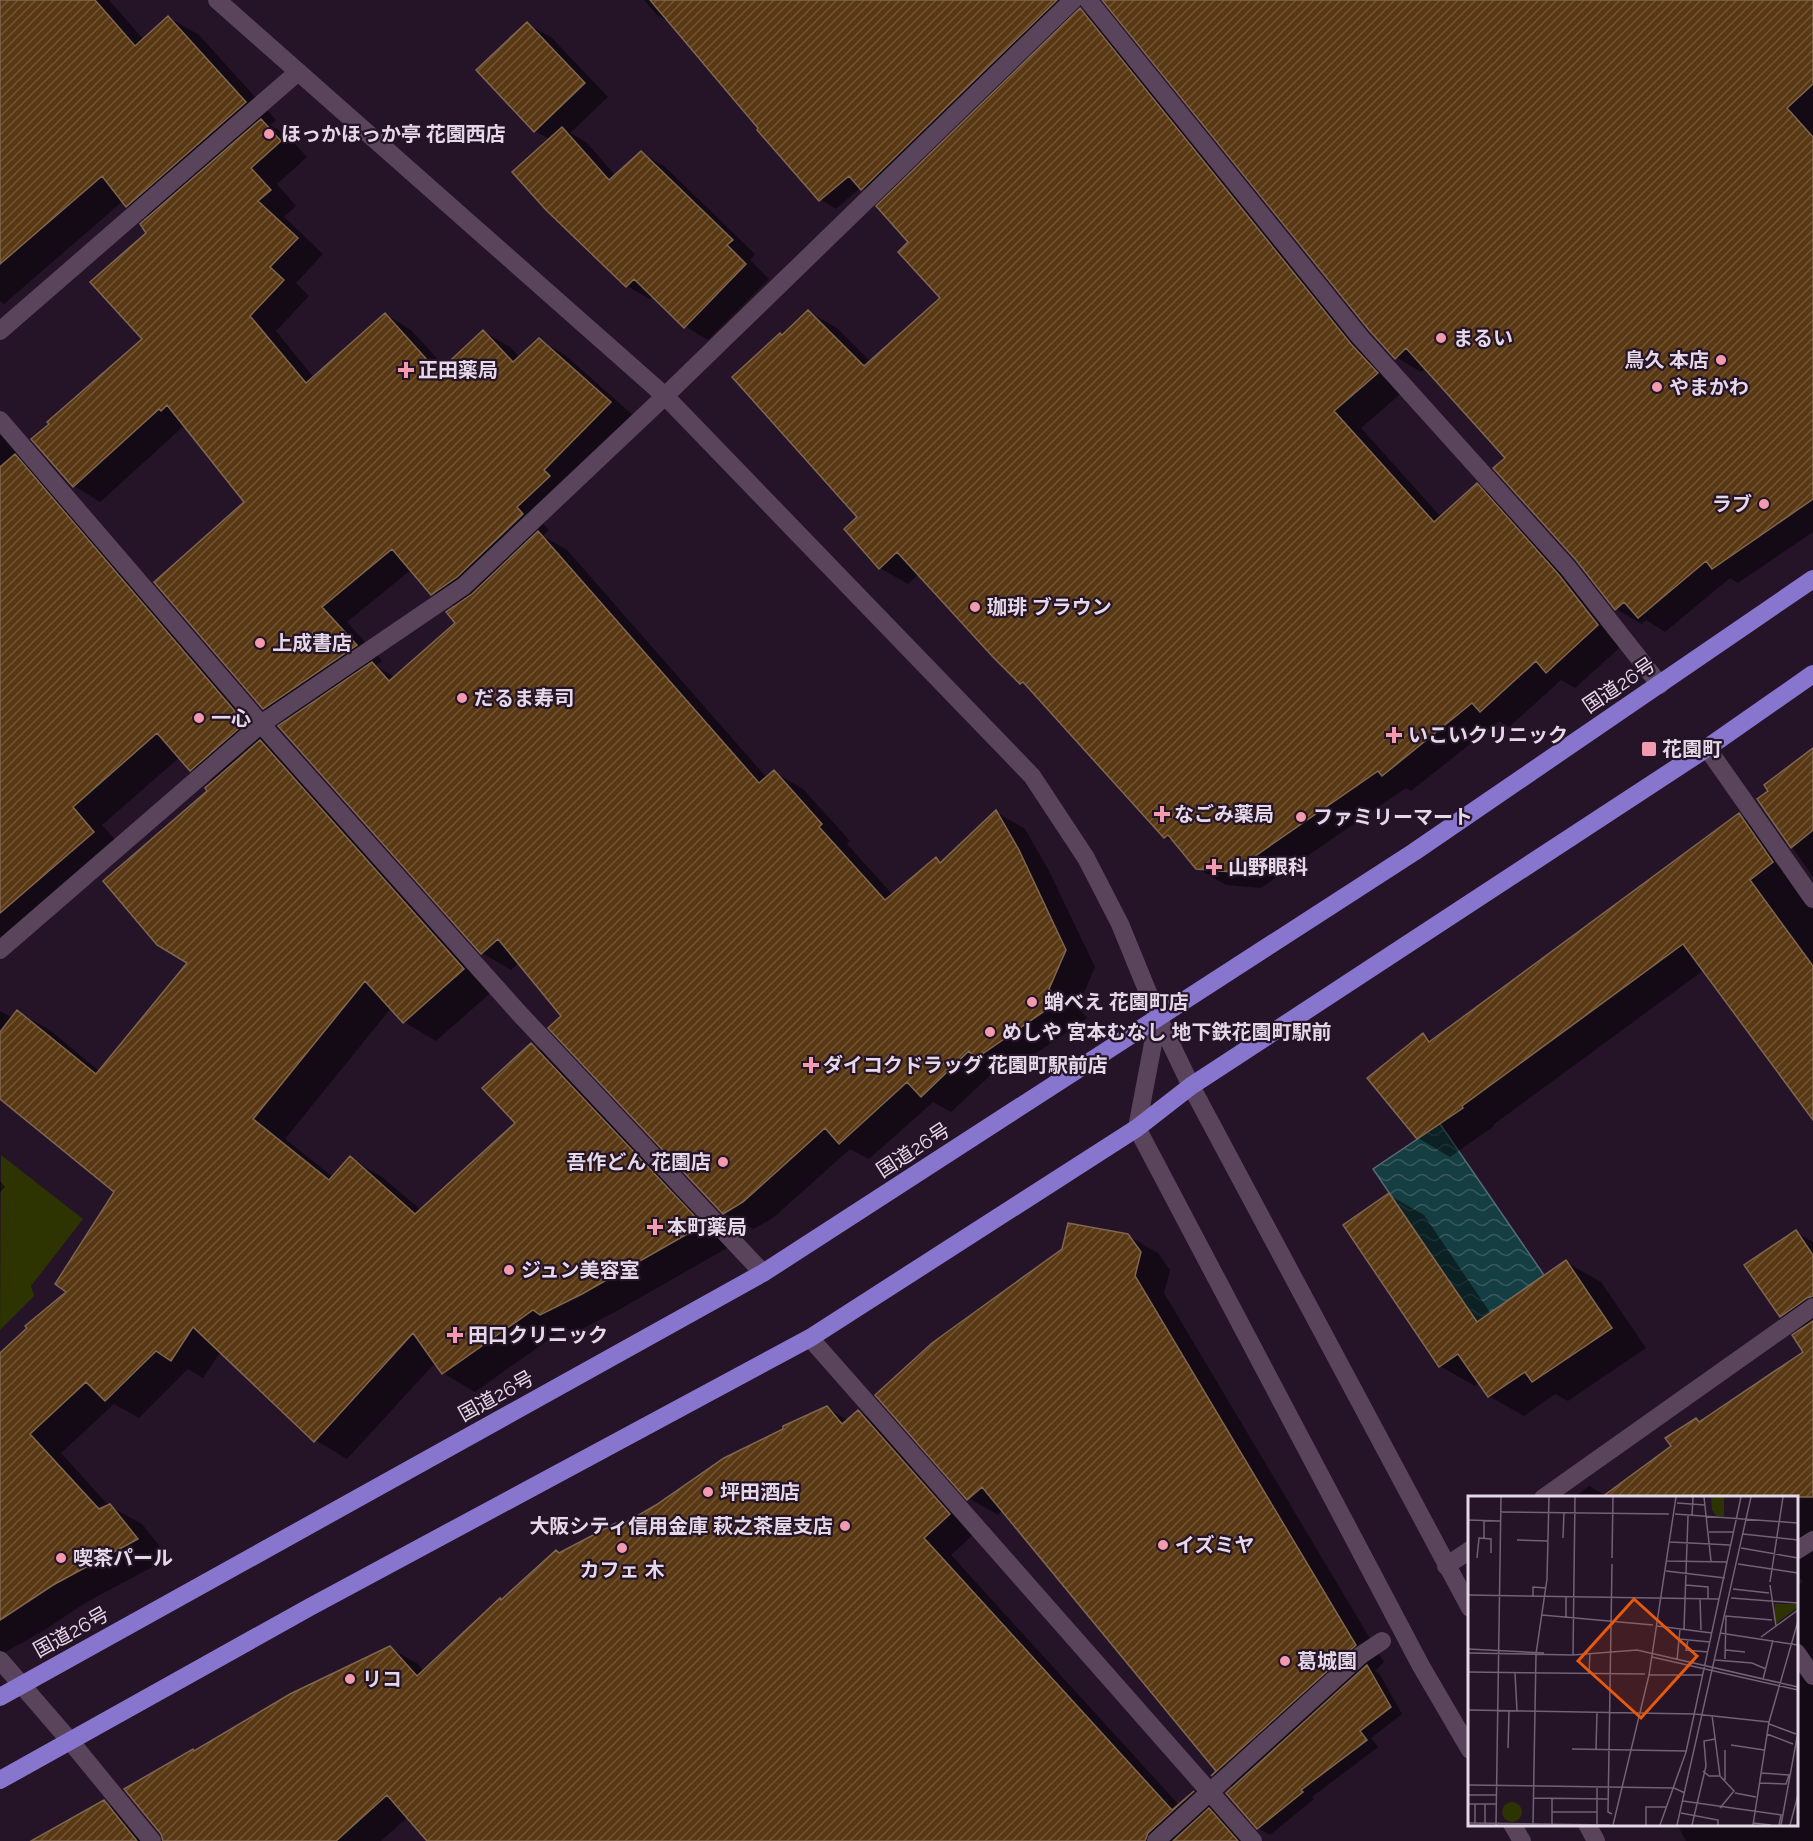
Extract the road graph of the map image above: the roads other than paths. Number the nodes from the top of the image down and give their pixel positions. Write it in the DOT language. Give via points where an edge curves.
graph roads {
  1 [pos="217,0"];
  2 [pos="1073,0"];
  3 [pos="1088,0"];
  4 [pos="298,72"];
  5 [pos="0,331"];
  6 [pos="664,396"];
  7 [pos="0,420"];
  8 [pos="1813,579"];
  9 [pos="1813,674"];
  10 [pos="1660,685"];
  11 [pos="261,724"];
  12 [pos="1707,748"];
  13 [pos="1813,899"];
  14 [pos="0,950"];
  15 [pos="1158,1017"];
  16 [pos="1191,1086"];
  17 [pos="1137,1128"];
  18 [pos="763,1273"];
  19 [pos="1813,1307"];
  20 [pos="810,1338"];
  21 [pos="1544,1496"];
  22 [pos="1813,1540"];
  23 [pos="1798,1550"];
  24 [pos="1468,1551"];
  25 [pos="1446,1566"];
  26 [pos="1468,1604"];
  27 [pos="1382,1641"];
  28 [pos="1798,1654"];
  29 [pos="0,1660"];
  30 [pos="1813,1676"];
  31 [pos="22,1685"];
  32 [pos="0,1697"];
  33 [pos="71,1742"];
  34 [pos="1468,1747"];
  35 [pos="0,1780"];
  36 [pos="1210,1792"];
  37 [pos="1513,1826"];
  38 [pos="1588,1826"];
  39 [pos="152,1841"];
  40 [pos="1156,1841"];
  41 [pos="1253,1841"];
  42 [pos="1522,1841"];
  43 [pos="1596,1841"];
  1 -- 4 [label="street"];
  2 -- 6 [label="street"];
  3 -- 10 [label="street" via="1360,337 1568,568"];
  4 -- 5 [label="street"];
  4 -- 6 [label="street"];
  6 -- 11 [label="street" via="464,586"];
  6 -- 15 [label="street" via="1032,776 1086,858 1120,924"];
  7 -- 11 [label="street"];
  8 -- 10 [label="highway, 国道26号"];
  9 -- 12 [label="highway"];
  10 -- 15 [label="highway, 国道26号" via="1414,852"];
  11 -- 14 [label="street"];
  11 -- 18 [label="street" via="518,1012"];
  12 -- 13 [label="street"];
  12 -- 16 [label="highway"];
  15 -- 16 [label="street"];
  15 -- 17 [label="street"];
  15 -- 18 [label="highway, 国道26号"];
  16 -- 17 [label="highway"];
  16 -- 25 [label="street"];
  17 -- 20 [label="highway"];
  17 -- 34 [label="street" via="1421,1666"];
  18 -- 31 [label="highway, 国道26号"];
  19 -- 21 [label="street"];
  20 -- 33 [label="highway" via="310,1607"];
  20 -- 36 [label="street"];
  22 -- 23 [label="street"];
  24 -- 25 [label="street"];
  25 -- 26 [label="street"];
  27 -- 36 [label="street" via="1361,1655"];
  28 -- 30 [label="street"];
  29 -- 31 [label="street"];
  31 -- 32 [label="highway, 国道26号"];
  31 -- 33 [label="street"];
  33 -- 35 [label="highway"];
  33 -- 39 [label="street"];
  36 -- 40 [label="street"];
  36 -- 41 [label="street"];
  37 -- 42 [label="street"];
  38 -- 43 [label="street"];
}
